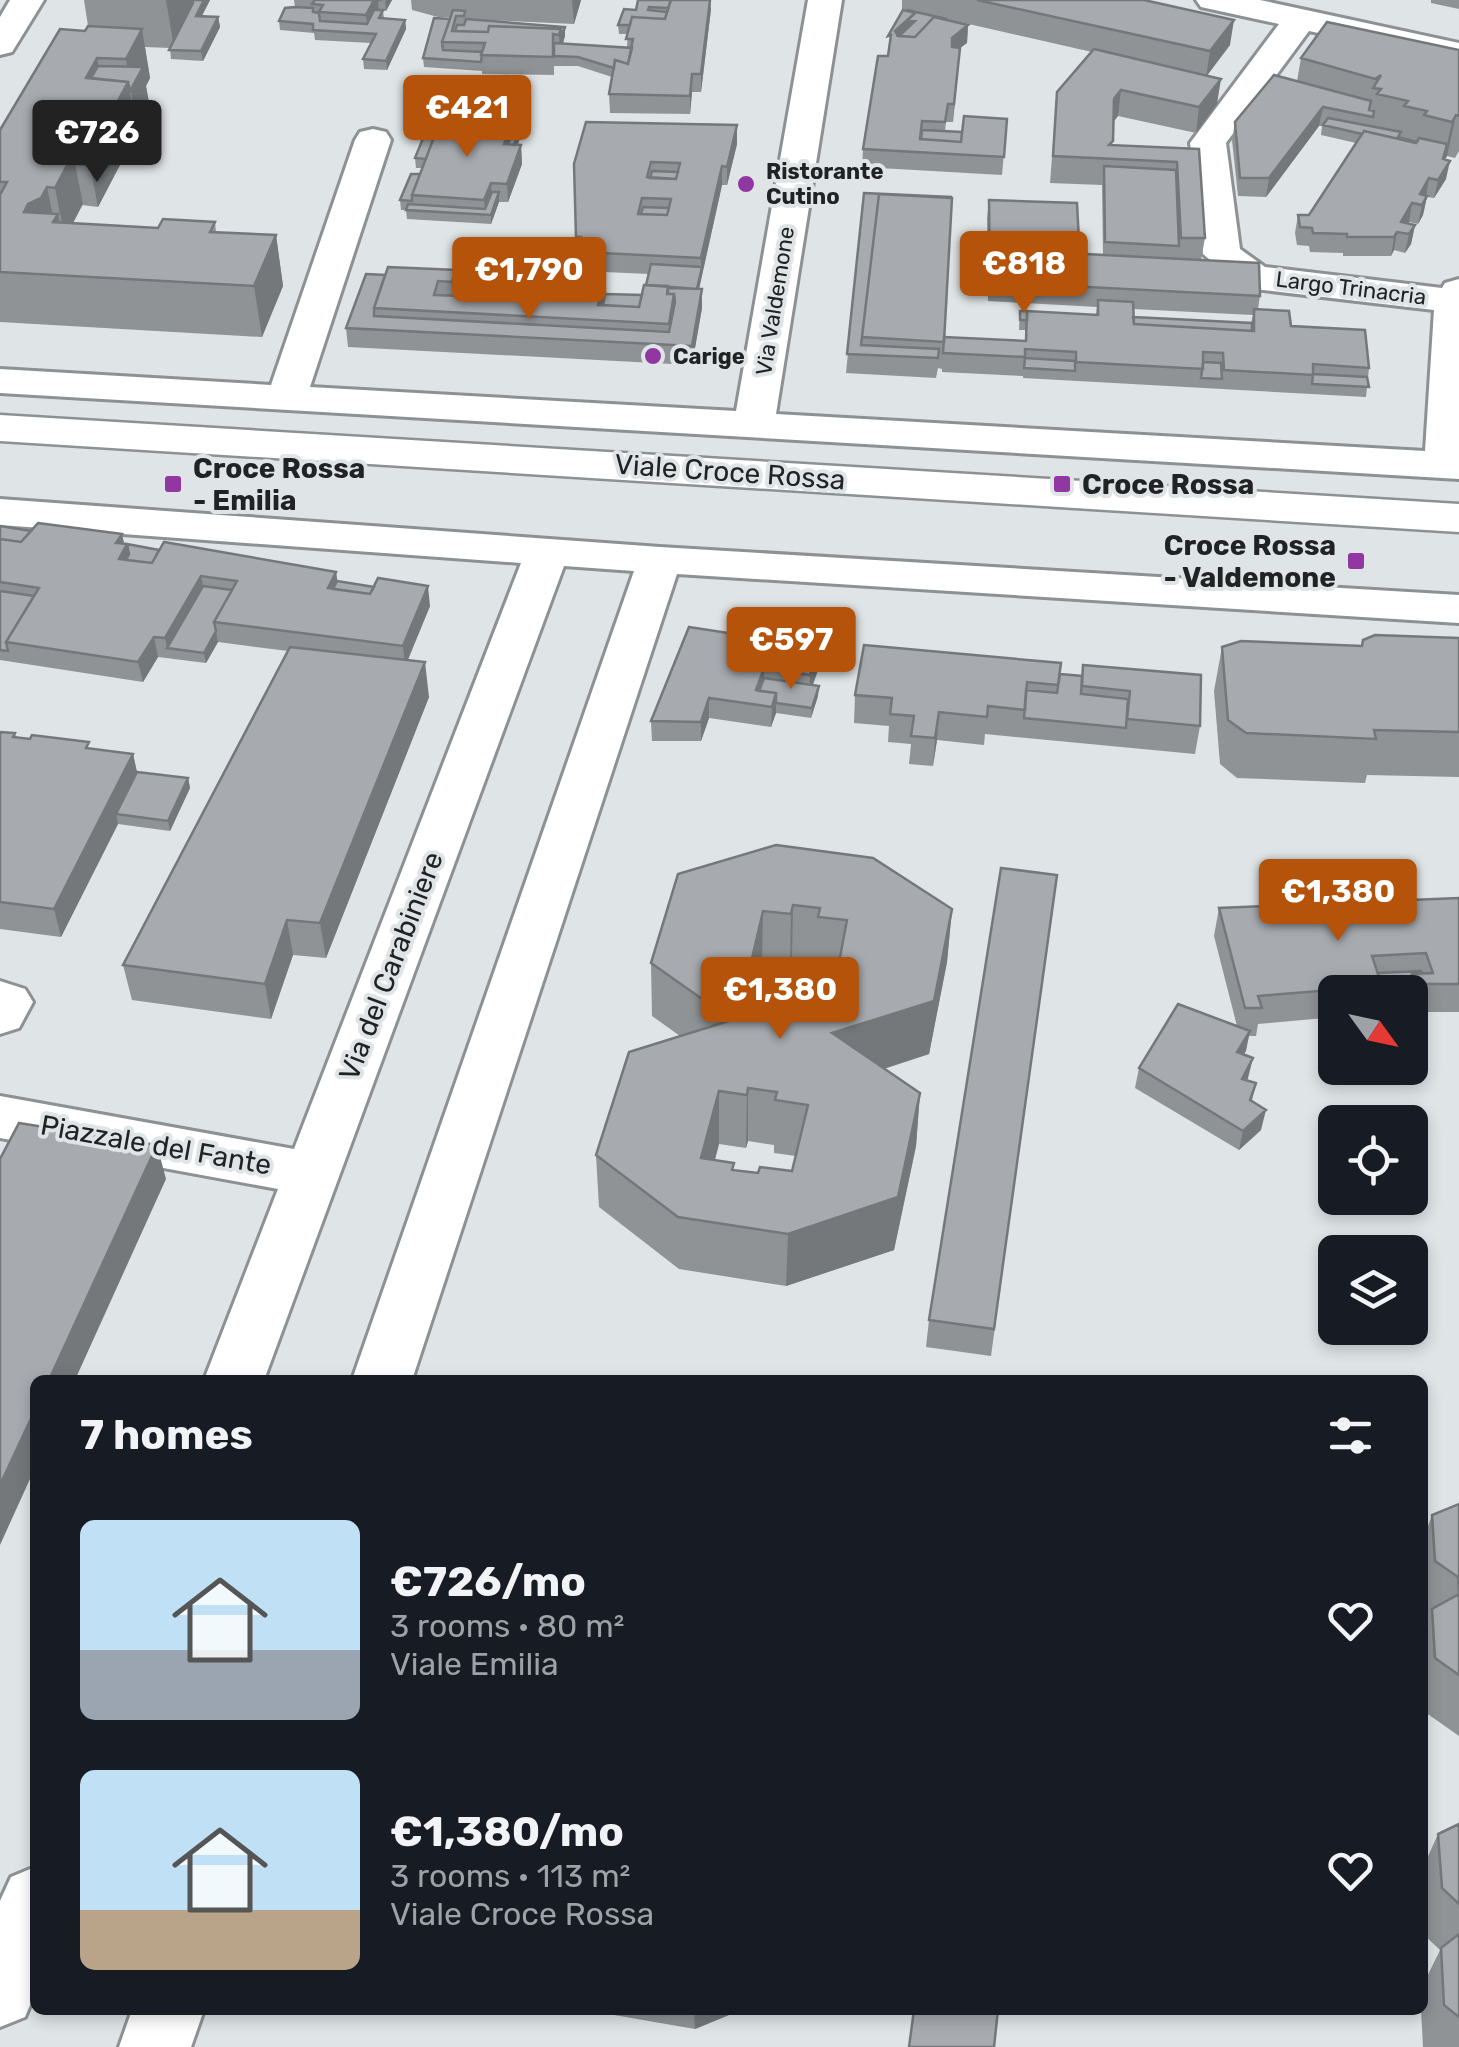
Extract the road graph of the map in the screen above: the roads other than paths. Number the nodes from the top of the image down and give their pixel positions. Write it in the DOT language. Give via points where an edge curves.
graph roads {
  1 [pos="27,0"];
  2 [pos="826,0"];
  3 [pos="1213,0"];
  4 [pos="1300,19"];
  5 [pos="0,45"];
  6 [pos="1459,54"];
  7 [pos="373,140"];
  8 [pos="1456,296"];
  9 [pos="0,381"];
  10 [pos="286,399"];
  11 [pos="0,403"];
  12 [pos="754,424"];
  13 [pos="0,428"];
  14 [pos="87,433"];
  15 [pos="0,463"];
  16 [pos="1452,465"];
  17 [pos="0,496"];
  18 [pos="0,512"];
  19 [pos="1459,518"];
  20 [pos="88,519"];
  21 [pos="547,552"];
  22 [pos="1459,552"];
  23 [pos="660,560"];
  24 [pos="1459,609"];
  25 [pos="0,1000"];
  26 [pos="0,1015"];
  27 [pos="0,1117"];
  28 [pos="313,1174"];
  29 [pos="236,1375"];
  30 [pos="384,1375"];
  31 [pos="30,1913"];
  32 [pos="0,1992"];
  33 [pos="166,2015"];
  34 [pos="155,2047"];
  1 -- 5 [label="street"];
  2 -- 12 [label="street, Via Valdemone"];
  3 -- 4 [label="street"];
  4 -- 6 [label="street"];
  4 -- 8 [label="street, Largo Trinacria" via="1208,143 1222,254 1254,276"];
  7 -- 10 [label="street"];
  8 -- 16 [label="street"];
  9 -- 10 [label="street, Viale Croce Rossa"];
  10 -- 12 [label="street, Viale Croce Rossa"];
  11 -- 14 [label="street"];
  12 -- 16 [label="street, Viale Croce Rossa"];
  13 -- 14 [label="street, Viale Croce Rossa"];
  14 -- 19 [label="street, Viale Croce Rossa"];
  15 -- 22 [label="street, Viale Croce Rossa"];
  17 -- 20 [label="street"];
  18 -- 20 [label="street"];
  20 -- 21 [label="street"];
  21 -- 23 [label="street"];
  21 -- 28 [label="street, Via del Carabiniere"];
  23 -- 24 [label="street"];
  23 -- 30 [label="street"];
  25 -- 26 [label="street" via="7,1002"];
  27 -- 28 [label="street, Piazzale del Fante"];
  28 -- 29 [label="street, Via del Carabiniere"];
  31 -- 32 [label="street"];
  33 -- 34 [label="street"];
}
